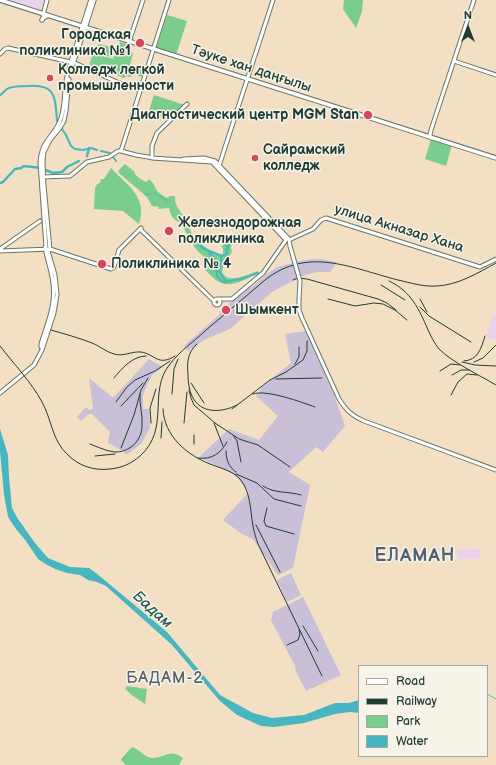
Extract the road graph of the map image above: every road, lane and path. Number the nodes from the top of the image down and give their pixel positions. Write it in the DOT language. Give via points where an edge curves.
graph roads {
  1 [pos="47,0"];
  2 [pos="92,0"];
  3 [pos="143,0"];
  4 [pos="169,0"];
  5 [pos="273,0"];
  6 [pos="474,0"];
  7 [pos="0,1"];
  8 [pos="44,15"];
  9 [pos="42,20"];
  10 [pos="85,27"];
  11 [pos="129,42"];
  12 [pos="7,49"];
  13 [pos="153,50"];
  14 [pos="0,55"];
  15 [pos="39,56"];
  16 [pos="74,58"];
  17 [pos="454,61"];
  18 [pos="67,62"];
  19 [pos="72,63"];
  20 [pos="77,65"];
  21 [pos="496,75"];
  22 [pos="67,80"];
  23 [pos="247,80"];
  24 [pos="140,90"];
  25 [pos="187,104"];
  26 [pos="66,108"];
  27 [pos="63,116"];
  28 [pos="59,129"];
  29 [pos="430,137"];
  30 [pos="44,148"];
  31 [pos="121,151"];
  32 [pos="152,158"];
  33 [pos="496,158"];
  34 [pos="219,166"];
  35 [pos="43,171"];
  36 [pos="42,177"];
  37 [pos="50,177"];
  38 [pos="43,184"];
  39 [pos="40,221"];
  40 [pos="293,237"];
  41 [pos="288,242"];
  42 [pos="47,249"];
  43 [pos="0,250"];
  44 [pos="496,259"];
  45 [pos="46,338"];
  46 [pos="0,392"];
  47 [pos="496,470"];
  1 -- 8 [label="main road"];
  2 -- 10 [label="main road"];
  2 -- 10 [label="main road"];
  3 -- 11 [label="main road"];
  4 -- 13 [label="main road"];
  5 -- 23 [label="main road"];
  6 -- 17 [label="main road"];
  7 -- 8 [label="main road, Тәуке хан даңғылы"];
  8 -- 9 [label="main road"];
  8 -- 10 [label="main road, Тәуке хан даңғылы"];
  10 -- 11 [label="main road, Тәуке хан даңғылы"];
  10 -- 16 [label="main road"];
  11 -- 13 [label="main road, Тәуке хан даңғылы"];
  12 -- 14 [label="main road"];
  12 -- 15 [label="main road"];
  12 -- 15 [label="main road"];
  13 -- 23 [label="main road, Тәуке хан даңғылы"];
  13 -- 24 [label="main road"];
  15 -- 18 [label="main road"];
  16 -- 18 [label="main road"];
  16 -- 19 [label="main road"];
  16 -- 20 [label="main road"];
  17 -- 21 [label="main road"];
  17 -- 29 [label="main road"];
  18 -- 19 [label="main road"];
  19 -- 20 [label="main road"];
  19 -- 22 [label="main road"];
  19 -- 22 [label="main road"];
  20 -- 24 [label="main road"];
  22 -- 26 [label="main road"];
  22 -- 27 [label="main road"];
  22 -- 30 [label="main road" via="60,120"];
  23 -- 29 [label="main road, Тәуке хан даңғылы"];
  23 -- 29 [label="main road, Тәуке хан даңғылы"];
  23 -- 34 [label="main road"];
  24 -- 31 [label="main road"];
  25 -- 32 [label="main road" via="157,133 152,146"];
  26 -- 27 [label="main road"];
  26 -- 28 [label="main road"];
  27 -- 28 [label="main road"];
  27 -- 30 [label="main road"];
  28 -- 30 [label="main road"];
  28 -- 30 [label="main road"];
  29 -- 33 [label="main road, Тәуке хан даңғылы"];
  30 -- 35 [label="main road"];
  30 -- 36 [label="main road" via="41,158"];
  31 -- 32 [label="main road"];
  31 -- 37 [label="main road" via="87,162 70,176"];
  32 -- 34 [label="main road" via="212,162"];
  34 -- 41 [label="main road"];
  35 -- 36 [label="main road"];
  35 -- 37 [label="main road"];
  36 -- 37 [label="main road"];
  36 -- 38 [label="main road"];
  37 -- 38 [label="main road" via="46,178"];
  38 -- 42 [label="main road"];
  38 -- 42 [label="main road" via="48,218"];
  39 -- 43 [label="main road"];
  40 -- 41 [label="main road, улица Акназар Хана"];
  40 -- 41 [label="main road"];
  40 -- 44 [label="main road, улица Акназар Хана" via="313,229 326,218 480,267"];
  41 -- 42 [label="main road" via="264,273 233,298 222,301 215,300 141,228 119,250 111,269"];
  41 -- 47 [label="main road, bridge" via="300,281 299,310 340,401 350,414"];
  42 -- 43 [label="main road"];
  42 -- 45 [label="main road" via="55,275 57,295"];
  42 -- 45 [label="main road" via="56,275 58,295"];
  42 -- 46 [label="main road" via="54,295 41,346 32,364"];
  45 -- 46 [label="main road" via="34,365"];
}
